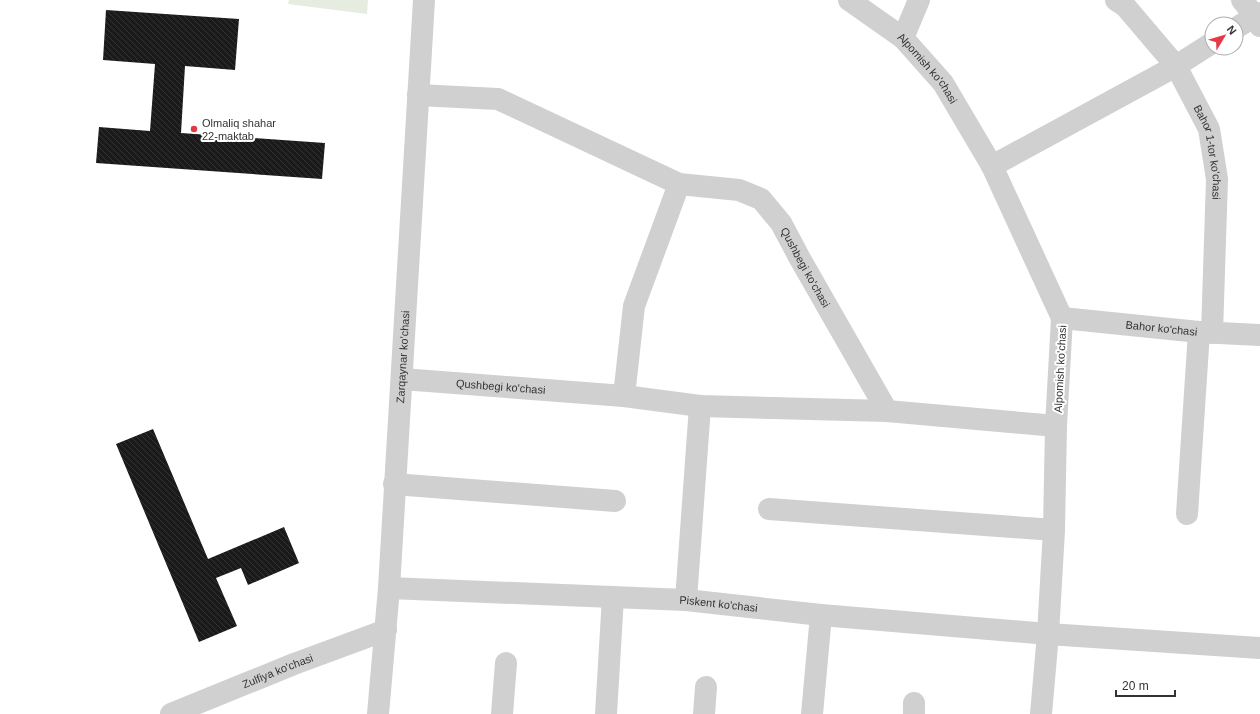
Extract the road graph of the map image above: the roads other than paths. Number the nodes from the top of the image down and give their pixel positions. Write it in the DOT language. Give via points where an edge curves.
graph roads {
  1 [pos="424,0"];
  2 [pos="849,0"];
  3 [pos="919,0"];
  4 [pos="1116,0"];
  5 [pos="1254,14"];
  6 [pos="1244,22"];
  7 [pos="903,38"];
  8 [pos="1204,48"];
  9 [pos="1176,66"];
  10 [pos="418,95"];
  11 [pos="992,166"];
  12 [pos="679,184"];
  13 [pos="1062,318"];
  14 [pos="1205,332"];
  15 [pos="1260,335"];
  16 [pos="402,379"];
  17 [pos="624,396"];
  18 [pos="700,406"];
  19 [pos="887,411"];
  20 [pos="1056,426"];
  21 [pos="394,484"];
  22 [pos="615,501"];
  23 [pos="770,509"];
  24 [pos="1187,514"];
  25 [pos="1054,530"];
  26 [pos="389,588"];
  27 [pos="613,597"];
  28 [pos="686,600"];
  29 [pos="821,615"];
  30 [pos="386,630"];
  31 [pos="1048,634"];
  32 [pos="1260,648"];
  33 [pos="506,663"];
  34 [pos="706,687"];
  35 [pos="171,714"];
  36 [pos="378,714"];
  37 [pos="502,714"];
  38 [pos="606,714"];
  39 [pos="704,714"];
  40 [pos="812,714"];
  41 [pos="1041,714"];
  1 -- 10 [label="street, Zarqaynar ko'chasi"];
  2 -- 7 [label="street, Alpomish ko'chasi"];
  3 -- 7 [label="street"];
  4 -- 9 [label="street, Bahor 1-tor ko'chasi" via="1125,6"];
  5 -- 6 [label="street"];
  7 -- 11 [label="street, Alpomish ko'chasi" via="943,83"];
  8 -- 9 [label="street"];
  9 -- 11 [label="street"];
  9 -- 14 [label="street, Bahor 1-tor ko'chasi" via="1209,129 1217,179"];
  10 -- 12 [label="street, Qushbegi ko'chasi" via="498,100"];
  10 -- 16 [label="street, Zarqaynar ko'chasi"];
  11 -- 13 [label="street, Alpomish ko'chasi"];
  12 -- 17 [label="street" via="634,306"];
  12 -- 19 [label="street, Qushbegi ko'chasi" via="739,190 761,199 781,223"];
  13 -- 14 [label="street, Bahor ko'chasi"];
  13 -- 20 [label="street, Alpomish ko'chasi"];
  14 -- 15 [label="street, Bahor ko'chasi"];
  14 -- 24 [label="street, Bahor 1-tor ko'chasi"];
  16 -- 17 [label="street, Qushbegi ko'chasi"];
  16 -- 21 [label="street, Zarqaynar ko'chasi"];
  17 -- 18 [label="street, Qushbegi ko'chasi"];
  18 -- 19 [label="street, Qushbegi ko'chasi"];
  18 -- 28 [label="street"];
  19 -- 20 [label="street, Qushbegi ko'chasi"];
  20 -- 25 [label="street, Alpomish ko'chasi"];
  21 -- 22 [label="street"];
  21 -- 26 [label="street, Zarqaynar ko'chasi"];
  23 -- 25 [label="street"];
  25 -- 31 [label="street, Alpomish ko'chasi"];
  26 -- 27 [label="street, Piskent ko'chasi"];
  26 -- 30 [label="street, Zarqaynar ko'chasi"];
  27 -- 28 [label="street, Piskent ko'chasi"];
  27 -- 38 [label="street"];
  28 -- 29 [label="street, Piskent ko'chasi"];
  29 -- 31 [label="street, Piskent ko'chasi"];
  29 -- 40 [label="street"];
  30 -- 35 [label="street, Zulfiya ko'chasi"];
  30 -- 36 [label="street, Zarqaynar ko'chasi"];
  31 -- 32 [label="street, Piskent ko'chasi"];
  31 -- 41 [label="street, Alpomish ko'chasi"];
  33 -- 37 [label="street"];
  34 -- 39 [label="street"];
}
